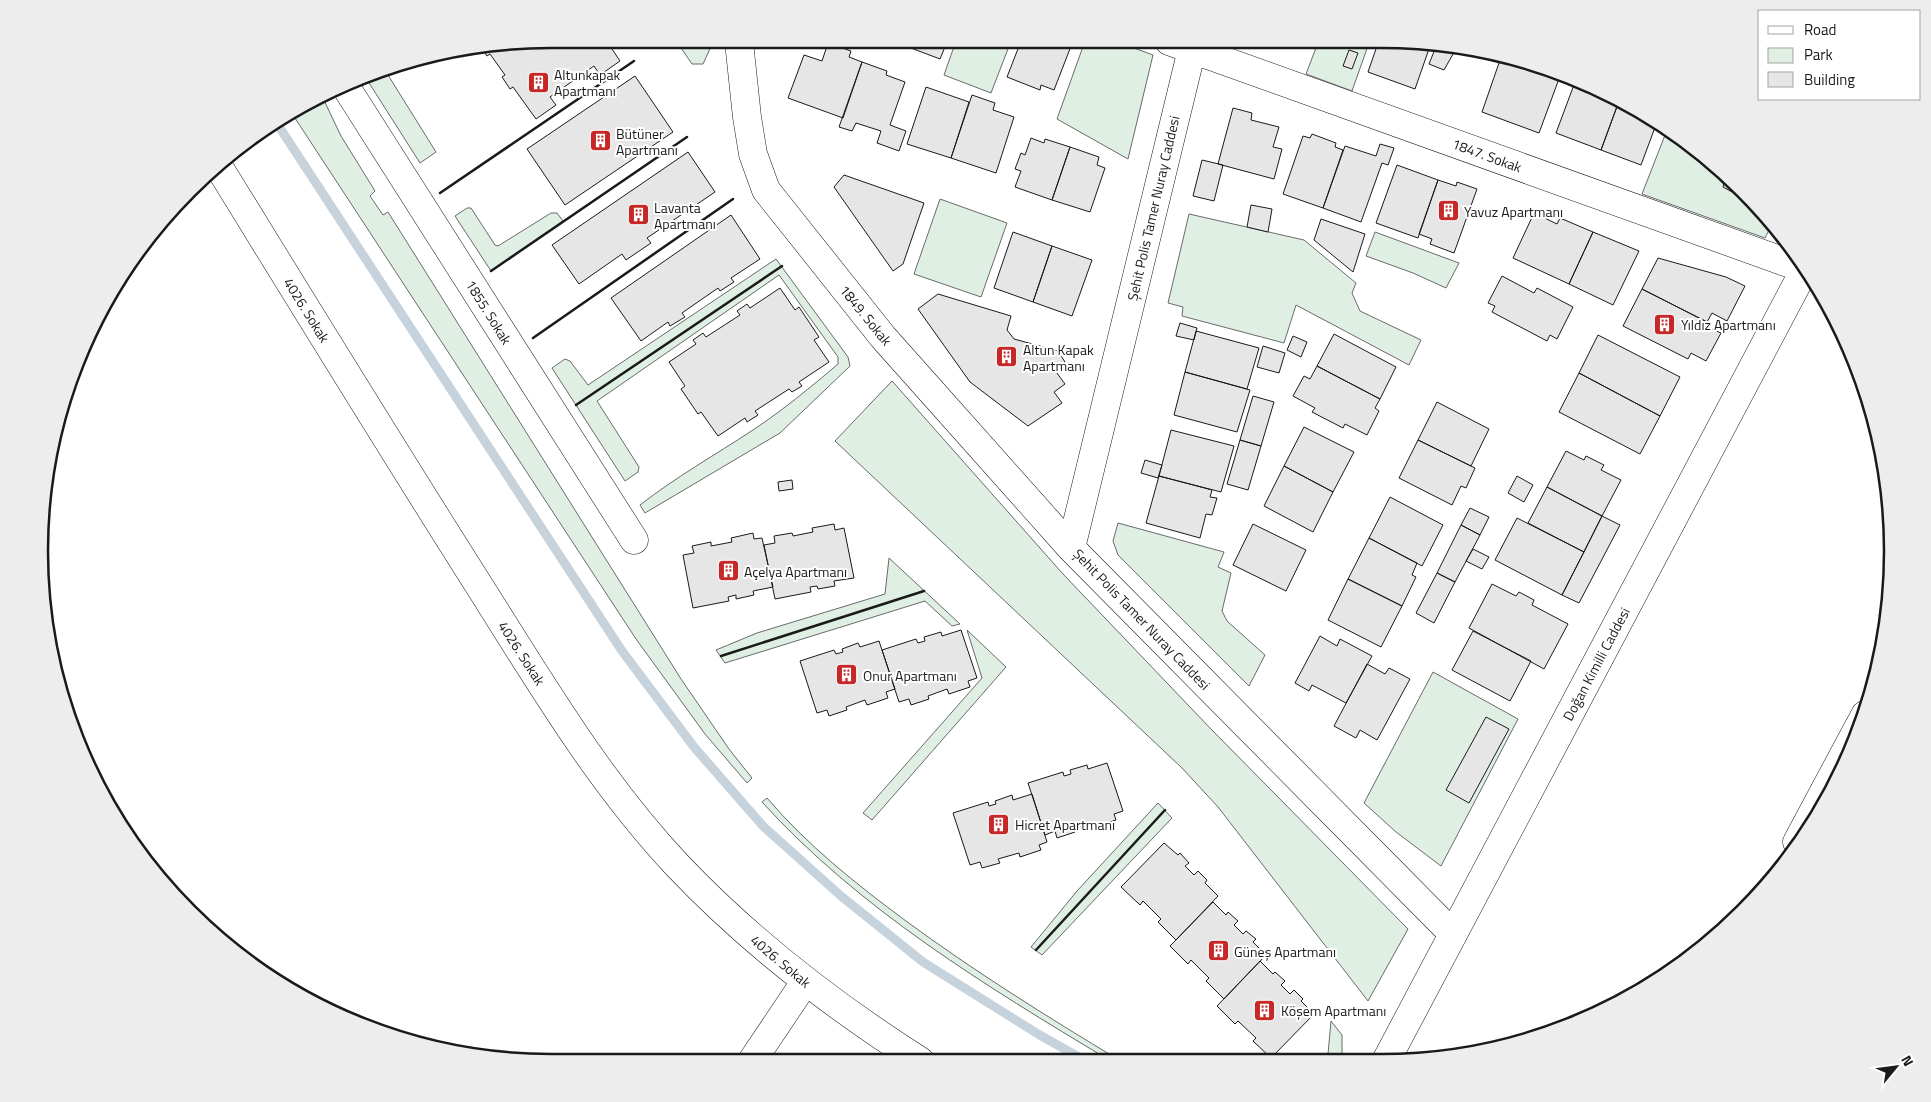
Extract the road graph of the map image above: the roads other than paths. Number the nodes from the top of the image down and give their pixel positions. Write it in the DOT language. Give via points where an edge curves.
graph roads {
  1 [pos="740,48"];
  2 [pos="1184,48"];
  3 [pos="1199,48"];
  4 [pos="348,90"];
  5 [pos="221,170"];
  6 [pos="1795,265"];
  7 [pos="1802,275"];
  8 [pos="634,540"];
  9 [pos="1070,548"];
  10 [pos="1453,934"];
  11 [pos="806,982"];
  12 [pos="757,1054"];
  13 [pos="910,1054"];
  14 [pos="1390,1054"];
  1 -- 9 [label="street, 1849. Sokak" via="753,154 766,190 883,337"];
  2 -- 9 [label="street, Şehit Polis Tamer Nuray Caddesi"];
  3 -- 6 [label="street, 1847. Sokak"];
  4 -- 8 [label="street, 1855. Sokak"];
  5 -- 11 [label="street, 4026. Sokak" via="500,619 616,792 677,864 746,932"];
  7 -- 10 [label="street, Doğan Kimilli Caddesi"];
  9 -- 10 [label="street, Şehit Polis Tamer Nuray Caddesi"];
  10 -- 14 [label="street, Doğan Kimilli Caddesi"];
  11 -- 12 [label="street"];
  11 -- 13 [label="street, 4026. Sokak"];
}
